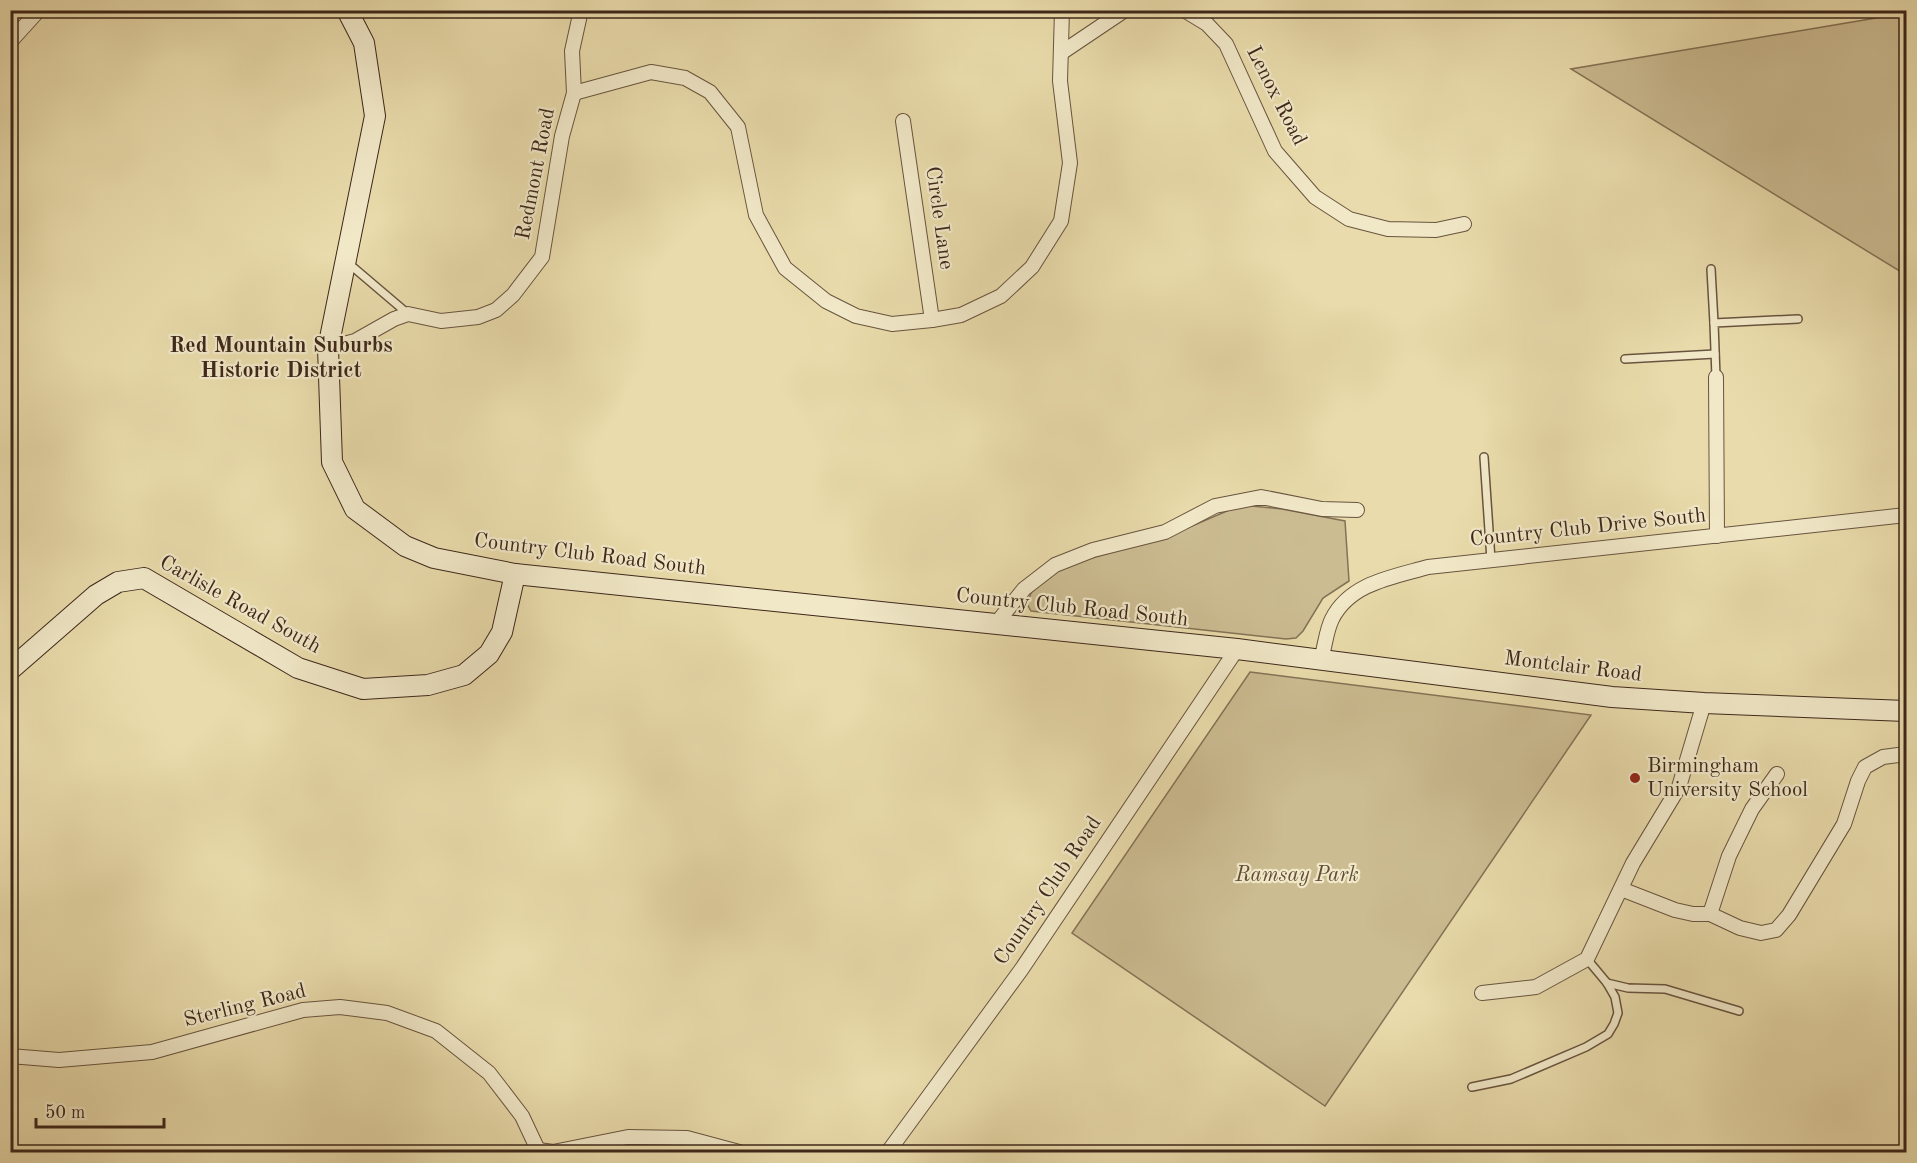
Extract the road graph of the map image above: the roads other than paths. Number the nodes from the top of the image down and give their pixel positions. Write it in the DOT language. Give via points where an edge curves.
graph roads {
  1 [pos="39,10"];
  2 [pos="347,10"];
  3 [pos="581,10"];
  4 [pos="1062,10"];
  5 [pos="1125,10"];
  6 [pos="1184,10"];
  7 [pos="10,42"];
  8 [pos="1061,53"];
  9 [pos="574,93"];
  10 [pos="903,121"];
  11 [pos="1464,224"];
  12 [pos="346,260"];
  13 [pos="1711,269"];
  14 [pos="408,314"];
  15 [pos="1798,319"];
  16 [pos="932,321"];
  17 [pos="1714,323"];
  18 [pos="328,348"];
  19 [pos="1715,354"];
  20 [pos="1625,359"];
  21 [pos="1716,377"];
  22 [pos="1484,457"];
  23 [pos="1357,510"];
  24 [pos="1906,515"];
  25 [pos="1717,536"];
  26 [pos="1491,560"];
  27 [pos="515,574"];
  28 [pos="994,625"];
  29 [pos="1237,649"];
  30 [pos="1321,659"];
  31 [pos="10,670"];
  32 [pos="1704,704"];
  33 [pos="1906,711"];
  34 [pos="1906,754"];
  35 [pos="1777,774"];
  36 [pos="1621,889"];
  37 [pos="1710,914"];
  38 [pos="1587,959"];
  39 [pos="1607,983"];
  40 [pos="1482,993"];
  41 [pos="1739,1011"];
  42 [pos="10,1056"];
  43 [pos="1472,1087"];
  44 [pos="536,1151"];
  45 [pos="740,1152"];
  46 [pos="888,1152"];
  1 -- 7 [label="street"];
  2 -- 12 [label="main road, Country Club Road South" via="364,43 375,116"];
  3 -- 9 [label="street, Redmont Road" via="572,51"];
  4 -- 8 [label="street"];
  5 -- 8 [label="street"];
  6 -- 11 [label="street, Lenox Road" via="1207,24 1226,44 1275,151 1315,197 1349,219 1388,229 1436,230"];
  8 -- 16 [label="street" via="1060,81 1070,163 1061,221 1032,267 1001,296 961,315"];
  9 -- 14 [label="street, Redmont Road" via="562,136 542,257 513,295 496,310 478,317 441,321"];
  9 -- 16 [label="street" via="651,72 685,78 710,92 738,127 756,216 785,268 826,301 856,316 892,324"];
  10 -- 16 [label="street, Circle Lane"];
  12 -- 14 [label="lane, Redmont Road"];
  12 -- 18 [label="main road, Country Club Road South"];
  13 -- 17 [label="lane"];
  14 -- 18 [label="street" via="355,341"];
  15 -- 17 [label="lane"];
  17 -- 19 [label="lane"];
  18 -- 27 [label="main road, Country Club Road South" via="332,462 355,509 405,546 434,558"];
  19 -- 20 [label="lane"];
  19 -- 21 [label="lane"];
  21 -- 25 [label="street"];
  22 -- 26 [label="lane"];
  23 -- 28 [label="street" via="1322,509 1261,497 1215,506 1165,532 1093,550 1055,565 1024,589"];
  24 -- 25 [label="street, Country Club Drive South"];
  25 -- 26 [label="street, Country Club Drive South"];
  26 -- 30 [label="street, Country Club Drive South" via="1428,567 1367,585 1344,601 1332,620"];
  27 -- 28 [label="main road, Country Club Road South"];
  27 -- 31 [label="main road, Carlisle Road South" via="502,632 489,654 464,675 428,685 363,689 298,668 144,578 117,582 96,595"];
  28 -- 29 [label="main road, Country Club Road South"];
  29 -- 30 [label="main road, Montclair Road"];
  29 -- 46 [label="street, Country Club Road" via="1021,970"];
  30 -- 32 [label="main road, Montclair Road" via="1612,697"];
  32 -- 33 [label="main road, Montclair Road"];
  32 -- 36 [label="street" via="1679,787"];
  34 -- 37 [label="street" via="1883,757 1864,767 1844,825 1776,930 1761,933 1740,928"];
  35 -- 37 [label="street" via="1752,809"];
  36 -- 37 [label="street" via="1675,910"];
  36 -- 38 [label="street"];
  38 -- 39 [label="lane"];
  38 -- 40 [label="street" via="1536,987"];
  39 -- 41 [label="lane" via="1665,989"];
  39 -- 43 [label="lane" via="1618,1013 1608,1034 1511,1079"];
  42 -- 44 [label="street, Sterling Road" via="59,1060 152,1052 303,1010 340,1007 387,1013 436,1031 489,1073 522,1116"];
  44 -- 45 [label="street" via="553,1152 628,1137 687,1138"];
}
